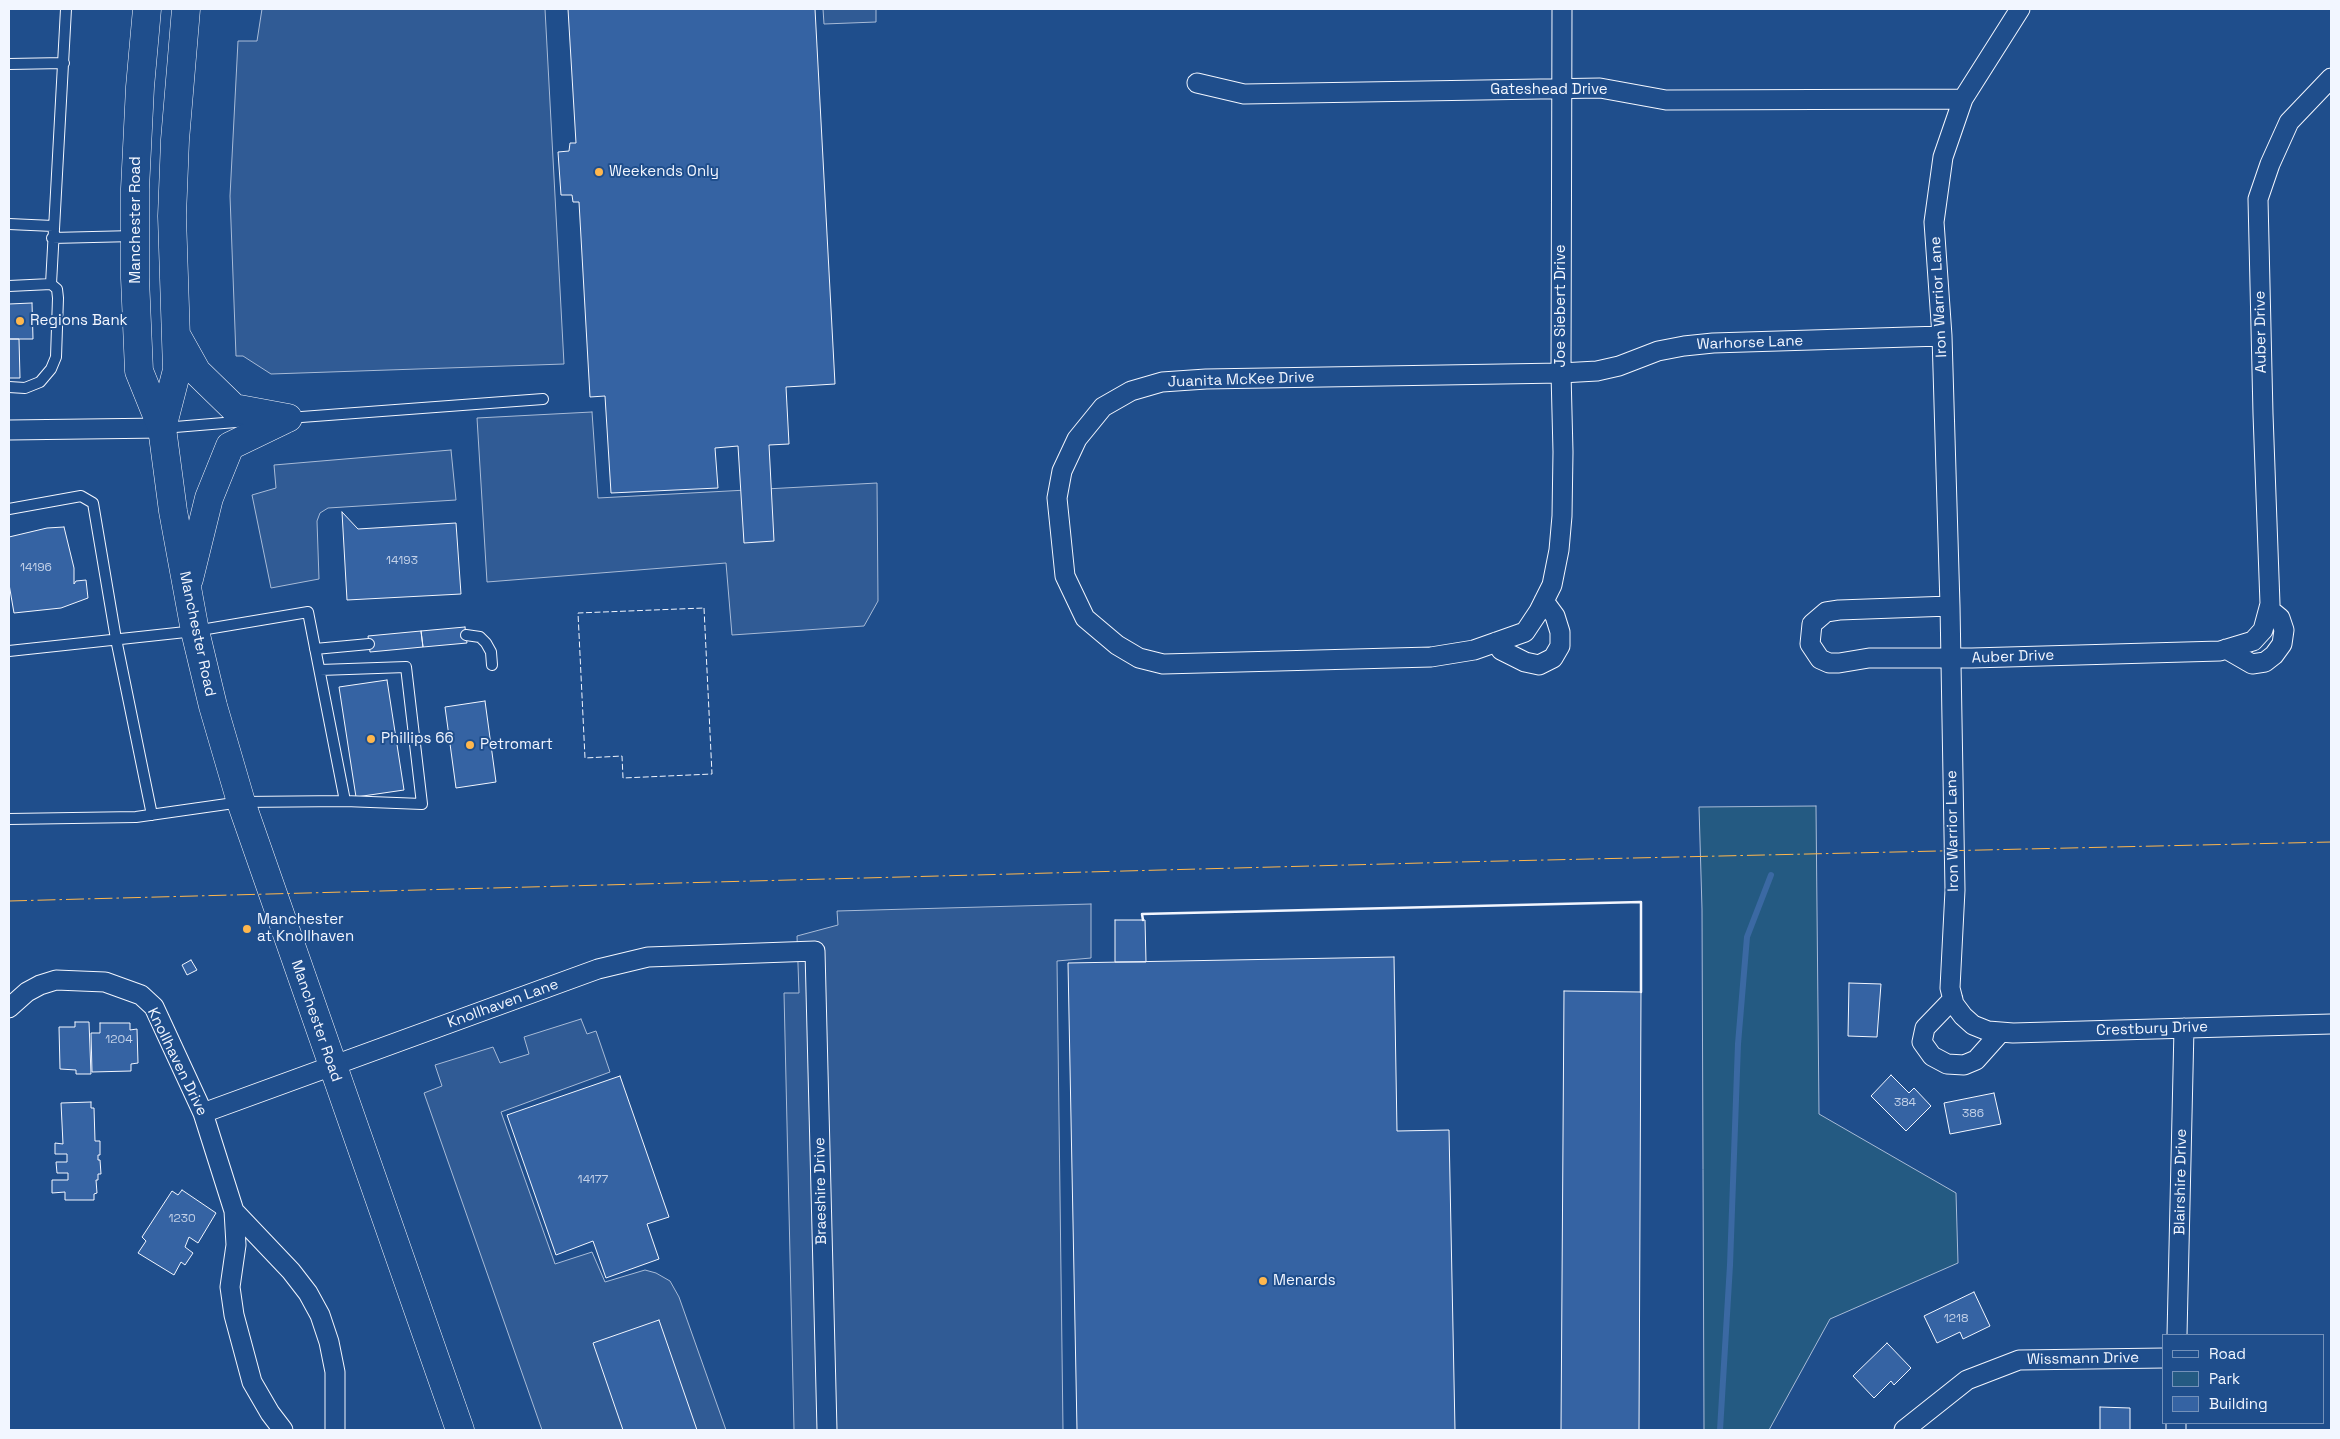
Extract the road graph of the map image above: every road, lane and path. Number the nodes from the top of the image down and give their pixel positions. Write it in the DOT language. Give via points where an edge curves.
graph roads {
  1 [pos="66,9"];
  2 [pos="147,9"];
  3 [pos="186,9"];
  4 [pos="1562,9"];
  5 [pos="2020,9"];
  6 [pos="64,63"];
  7 [pos="9,64"];
  8 [pos="2331,78"];
  9 [pos="1197,83"];
  10 [pos="1561,90"];
  11 [pos="1962,99"];
  12 [pos="9,224"];
  13 [pos="53,226"];
  14 [pos="135,236"];
  15 [pos="52,238"];
  16 [pos="51,284"];
  17 [pos="9,286"];
  18 [pos="175,332"];
  19 [pos="1942,336"];
  20 [pos="1561,373"];
  21 [pos="9,387"];
  22 [pos="542,399"];
  23 [pos="288,418"];
  24 [pos="162,428"];
  25 [pos="9,430"];
  26 [pos="9,509"];
  27 [pos="187,590"];
  28 [pos="1544,600"];
  29 [pos="1950,606"];
  30 [pos="195,631"];
  31 [pos="1525,632"];
  32 [pos="466,635"];
  33 [pos="116,638"];
  34 [pos="1496,642"];
  35 [pos="369,644"];
  36 [pos="315,648"];
  37 [pos="9,651"];
  38 [pos="1950,658"];
  39 [pos="492,665"];
  40 [pos="320,670"];
  41 [pos="345,801"];
  42 [pos="241,802"];
  43 [pos="152,815"];
  44 [pos="9,820"];
  45 [pos="815,951"];
  46 [pos="1954,1001"];
  47 [pos="9,1008"];
  48 [pos="2331,1024"];
  49 [pos="2184,1028"];
  50 [pos="2001,1032"];
  51 [pos="332,1065"];
  52 [pos="203,1113"];
  53 [pos="234,1211"];
  54 [pos="2177,1334"];
  55 [pos="2162,1358"];
  56 [pos="283,1430"];
  57 [pos="335,1430"];
  58 [pos="460,1430"];
  59 [pos="827,1430"];
  60 [pos="1904,1430"];
  1 -- 6 [label="lane"];
  2 -- 14 [label="main road, Manchester Road" via="137,137"];
  3 -- 18 [label="main road, Manchester Road" via="173,206"];
  4 -- 10 [label="street, Joe Siebert Drive"];
  5 -- 11 [label="street, Iron Warrior Lane"];
  6 -- 7 [label="lane"];
  6 -- 13 [label="lane"];
  8 -- 38 [label="street, Auber Drive" via="2289,122 2258,200 2269,609 2263,630 2253,641 2226,649"];
  9 -- 10 [label="street, Gateshead Drive" via="1244,94"];
  10 -- 11 [label="street, Gateshead Drive" via="1600,88 1666,100"];
  10 -- 20 [label="street, Joe Siebert Drive"];
  11 -- 19 [label="street, Iron Warrior Lane" via="1943,157 1934,222"];
  12 -- 13 [label="lane"];
  13 -- 15 [label="lane"];
  14 -- 15 [label="lane"];
  14 -- 24 [label="main road, Manchester Road" via="139,371"];
  15 -- 16 [label="lane"];
  16 -- 17 [label="lane"];
  16 -- 21 [label="lane" via="57,289 58,298 56,357 40,382 26,388"];
  18 -- 23 [label="main road" via="197,372 234,408"];
  18 -- 24 [label="main road, Manchester Road" via="177,370"];
  19 -- 20 [label="street, Warhorse Lane" via="1703,344 1658,351 1597,371"];
  19 -- 29 [label="street, Iron Warrior Lane"];
  20 -- 28 [label="street, Joe Siebert Drive" via="1563,452 1559,550 1552,585"];
  20 -- 34 [label="street, Juanita McKee Drive" via="1162,382 1131,391 1103,408 1076,439 1062,471 1057,498 1065,576 1085,618 1117,646 1139,658 1164,664 1431,657 1474,650"];
  22 -- 23 [label="lane"];
  23 -- 24 [label="lane"];
  23 -- 27 [label="main road" via="230,446 208,498"];
  24 -- 25 [label="street"];
  24 -- 27 [label="main road, Manchester Road"];
  26 -- 33 [label="lane" via="81,496 93,503"];
  27 -- 30 [label="main road, Manchester Road"];
  28 -- 31 [label="street, Joe Siebert Drive"];
  28 -- 34 [label="street" via="1555,616 1560,632 1560,646 1553,658 1539,665 1525,662 1501,650"];
  29 -- 38 [label="street, Iron Warrior Lane"];
  29 -- 38 [label="street" via="1826,612 1812,624 1810,644 1820,659 1829,663 1869,658"];
  30 -- 33 [label="lane"];
  30 -- 36 [label="lane" via="308,612"];
  30 -- 42 [label="main road, Manchester Road"];
  31 -- 34 [label="street, Juanita McKee Drive"];
  32 -- 39 [label="lane" via="480,637 486,643"];
  33 -- 37 [label="lane"];
  33 -- 43 [label="lane"];
  35 -- 36 [label="lane"];
  36 -- 40 [label="lane"];
  38 -- 46 [label="street, Iron Warrior Lane" via="1955,890 1950,988"];
  40 -- 41 [label="lane"];
  40 -- 41 [label="lane" via="406,667 422,804"];
  41 -- 42 [label="lane"];
  42 -- 43 [label="lane"];
  42 -- 51 [label="main road, Manchester Road"];
  43 -- 44 [label="lane"];
  45 -- 51 [label="street, Knollhaven Lane" via="648,957 598,969"];
  45 -- 59 [label="street, Braeshire Drive"];
  46 -- 50 [label="street, Crestbury Drive" via="1963,1016 1974,1025"];
  46 -- 50 [label="street" via="1925,1028 1922,1042 1932,1056 1947,1064 1964,1065 1976,1060"];
  47 -- 52 [label="street, Knollhaven Drive" via="26,992 56,980 105,982 141,996 154,1007"];
  48 -- 49 [label="street, Crestbury Drive"];
  49 -- 50 [label="street, Crestbury Drive"];
  49 -- 54 [label="street, Blairshire Drive"];
  51 -- 52 [label="street, Knollhaven Lane"];
  51 -- 58 [label="main road, Manchester Road"];
  52 -- 53 [label="street, Knollhaven Drive"];
  53 -- 56 [label="street, Knollhaven Drive" via="236,1245 230,1287 234,1315 252,1382"];
  53 -- 57 [label="street, Knollhaven Drive" via="290,1271 320,1315 335,1372"];
  55 -- 60 [label="street, Wissmann Drive" via="2019,1360 1967,1380"];
}
